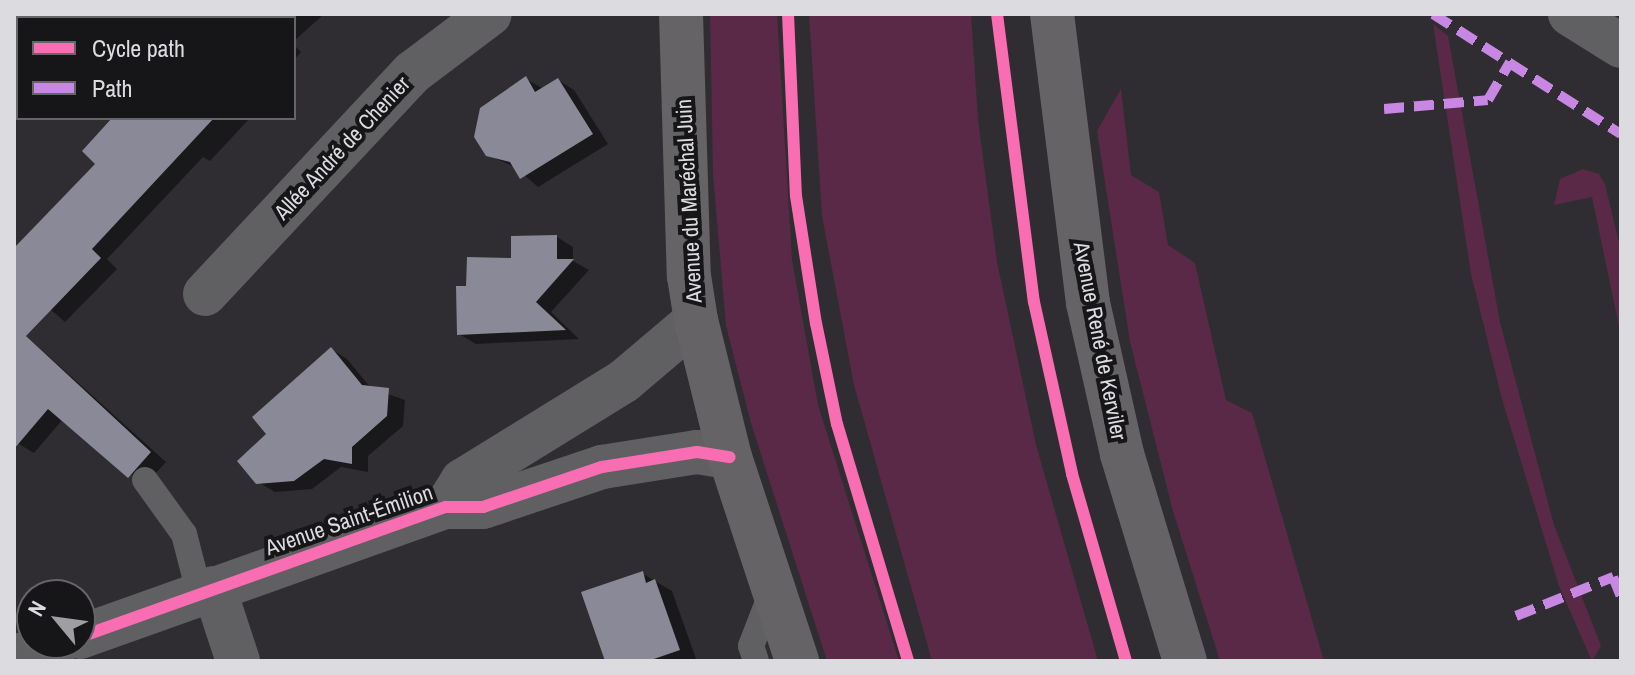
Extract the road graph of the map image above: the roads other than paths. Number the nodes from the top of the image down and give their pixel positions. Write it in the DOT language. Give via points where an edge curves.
graph roads {
  1 [pos="490,14"];
  2 [pos="681,14"];
  3 [pos="1052,14"];
  4 [pos="1570,14"];
  5 [pos="1621,46"];
  6 [pos="205,294"];
  7 [pos="696,320"];
  8 [pos="730,457"];
  9 [pos="145,480"];
  10 [pos="446,507"];
  11 [pos="774,586"];
  12 [pos="206,590"];
  13 [pos="96,631"];
  14 [pos="238,661"];
  15 [pos="756,661"];
  16 [pos="797,661"];
  17 [pos="1185,661"];
  1 -- 6 [label="street, Allée André de Chenier" via="413,72"];
  2 -- 7 [label="main road, Avenue du Maréchal Juin" via="689,276"];
  3 -- 17 [label="main road, Avenue René de Kerviler" via="1088,303 1122,454"];
  4 -- 5 [label="street"];
  7 -- 8 [label="main road, Avenue du Maréchal Juin"];
  7 -- 10 [label="street, Avenue Saint-Émilion" via="624,381 462,481"];
  8 -- 10 [label="street, Avenue Saint-Émilion" via="697,452 602,467 483,507"];
  8 -- 11 [label="main road, Avenue du Maréchal Juin"];
  9 -- 12 [label="lane" via="184,534"];
  10 -- 12 [label="street, Avenue Saint-Émilion"];
  11 -- 15 [label="lane" via="751,646"];
  11 -- 16 [label="main road, Avenue du Maréchal Juin"];
  12 -- 13 [label="street, Avenue Saint-Émilion"];
  12 -- 14 [label="street"];
}
